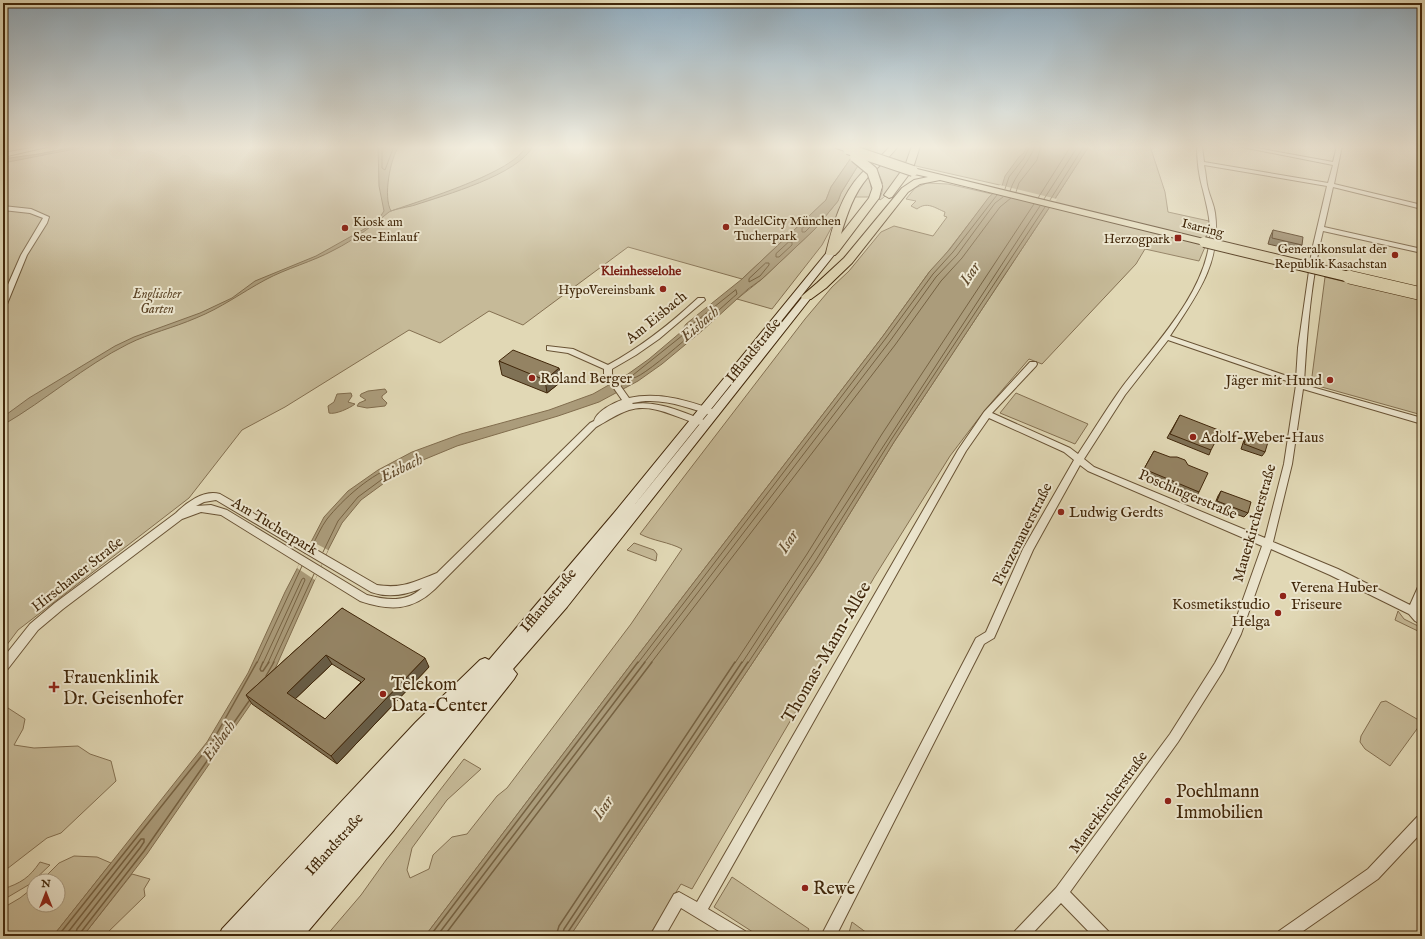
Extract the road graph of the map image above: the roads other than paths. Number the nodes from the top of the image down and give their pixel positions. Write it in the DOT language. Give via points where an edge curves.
graph roads {
  1 [pos="854,190"];
  2 [pos="876,190"];
  3 [pos="892,190"];
  4 [pos="905,190"];
  5 [pos="995,190"];
  6 [pos="1206,190"];
  7 [pos="1329,190"];
  8 [pos="1350,190"];
  9 [pos="1422,207"];
  10 [pos="3,208"];
  11 [pos="1320,228"];
  12 [pos="1204,240"];
  13 [pos="1422,251"];
  14 [pos="831,254"];
  15 [pos="1422,290"];
  16 [pos="1422,294"];
  17 [pos="807,296"];
  18 [pos="701,300"];
  19 [pos="3,304"];
  20 [pos="1166,337"];
  21 [pos="550,348"];
  22 [pos="1033,364"];
  23 [pos="608,368"];
  24 [pos="1300,384"];
  25 [pos="626,400"];
  26 [pos="710,411"];
  27 [pos="987,414"];
  28 [pos="1422,421"];
  29 [pos="701,422"];
  30 [pos="1078,459"];
  31 [pos="179,516"];
  32 [pos="1267,544"];
  33 [pos="440,576"];
  34 [pos="1422,590"];
  35 [pos="562,603"];
  36 [pos="1413,611"];
  37 [pos="1422,620"];
  38 [pos="529,622"];
  39 [pos="3,666"];
  40 [pos="1422,822"];
  41 [pos="1061,893"];
  42 [pos="700,911"];
  43 [pos="229,936"];
  44 [pos="251,936"];
  45 [pos="269,936"];
  46 [pos="292,936"];
  47 [pos="657,936"];
  48 [pos="740,936"];
  49 [pos="828,936"];
  50 [pos="1020,936"];
  51 [pos="1103,936"];
  52 [pos="1284,936"];
  1 -- 14 [label="highway"];
  2 -- 14 [label="highway, bridge" via="874,198"];
  3 -- 17 [label="highway"];
  4 -- 17 [label="highway" via="851,258 824,284"];
  5 -- 12 [label="highway, Isarring"];
  6 -- 20 [label="street, Pienzenauerstraße" via="1212,212 1212,247 1208,265 1197,290"];
  7 -- 11 [label="street, Mauerkircherstraße"];
  8 -- 9 [label="street"];
  10 -- 19 [label="street" via="31,211 46,217 24,255"];
  11 -- 13 [label="street"];
  11 -- 24 [label="street, Mauerkircherstraße" via="1309,289"];
  12 -- 15 [label="highway, Isarring"];
  12 -- 16 [label="highway, Isarring, bridge"];
  14 -- 26 [label="main road, Ifflandstraße"];
  17 -- 26 [label="main road, Ifflandstraße"];
  18 -- 23 [label="street, Am Eisbach" via="655,340"];
  20 -- 24 [label="street"];
  20 -- 30 [label="street, Pienzenauerstraße" via="1122,393"];
  21 -- 23 [label="street" via="570,351"];
  22 -- 27 [label="street, Thomas-Mann-Allee"];
  23 -- 25 [label="street" via="608,374"];
  24 -- 28 [label="street" via="1309,389"];
  24 -- 32 [label="street, Mauerkircherstraße" via="1289,460"];
  25 -- 26 [label="street, Am Tucherpark" via="666,400"];
  25 -- 29 [label="street, Am Tucherpark"];
  25 -- 33 [label="street, Am Tucherpark" via="584,432"];
  26 -- 29 [label="main road, Ifflandstraße"];
  27 -- 30 [label="street, Poschingerstraße" via="1067,450"];
  27 -- 42 [label="street, Thomas-Mann-Allee" via="962,450"];
  29 -- 35 [label="main road, Ifflandstraße"];
  29 -- 38 [label="main road, Ifflandstraße"];
  30 -- 32 [label="street, Poschingerstraße" via="1091,469"];
  30 -- 49 [label="street, Pienzenauerstraße" via="1028,549 991,633 980,641"];
  31 -- 33 [label="street, Am Tucherpark" via="197,500 217,496 375,589 391,592 412,588"];
  31 -- 33 [label="street, Am Tucherpark" via="208,507 224,512 364,598 390,605 403,604 418,597 430,590"];
  31 -- 39 [label="street, Hirschauer Straße" via="59,606 34,628"];
  32 -- 36 [label="street, Poschingerstraße" via="1334,572"];
  32 -- 41 [label="street, Mauerkircherstraße" via="1236,634 1219,668 1174,738"];
  34 -- 36 [label="street"];
  35 -- 45 [label="main road, Ifflandstraße"];
  35 -- 46 [label="main road" via="475,718"];
  36 -- 37 [label="street, Poschingerstraße"];
  38 -- 43 [label="main road" via="422,727"];
  38 -- 44 [label="main road, Ifflandstraße" via="471,692"];
  40 -- 52 [label="street" via="1373,874"];
  41 -- 50 [label="street, Mauerkircherstraße"];
  41 -- 51 [label="street"];
  42 -- 47 [label="street" via="679,899"];
  42 -- 48 [label="street"];
}
